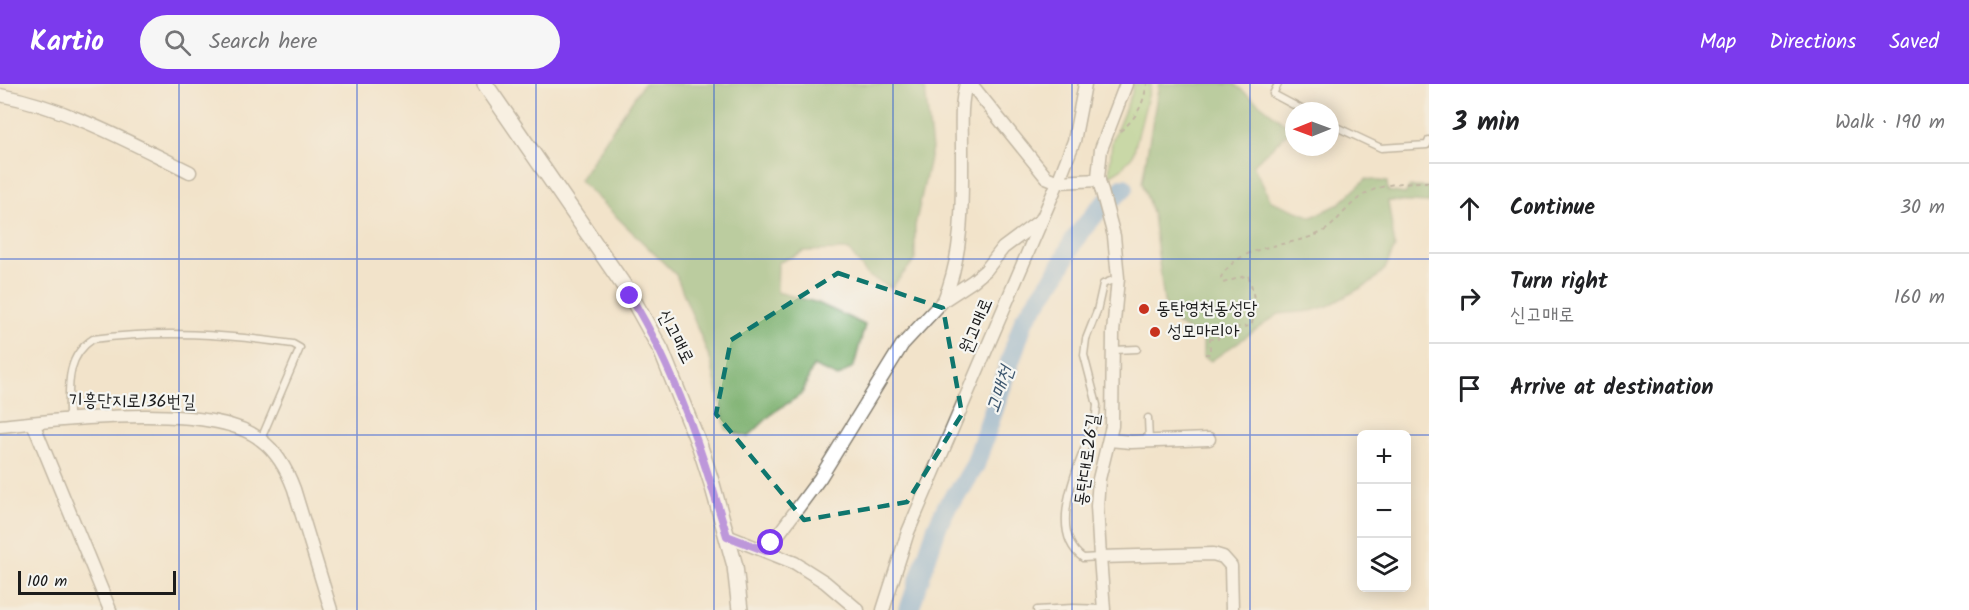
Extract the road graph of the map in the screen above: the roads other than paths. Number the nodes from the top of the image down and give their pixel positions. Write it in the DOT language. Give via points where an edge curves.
graph roads {
  1 [pos="484,84"];
  2 [pos="966,84"];
  3 [pos="972,84"];
  4 [pos="1085,84"];
  5 [pos="1126,84"];
  6 [pos="1278,84"];
  7 [pos="0,95"];
  8 [pos="1288,102"];
  9 [pos="1339,128"];
  10 [pos="1429,140"];
  11 [pos="190,172"];
  12 [pos="1058,182"];
  13 [pos="1100,183"];
  14 [pos="1046,217"];
  15 [pos="1118,278"];
  16 [pos="944,300"];
  17 [pos="1137,349"];
  18 [pos="1114,350"];
  19 [pos="69,418"];
  20 [pos="1148,418"];
  21 [pos="33,423"];
  22 [pos="0,426"];
  23 [pos="261,439"];
  24 [pos="1209,439"];
  25 [pos="1109,440"];
  26 [pos="1149,441"];
  27 [pos="727,536"];
  28 [pos="766,551"];
  29 [pos="1100,557"];
  30 [pos="110,610"];
  31 [pos="331,610"];
  32 [pos="740,610"];
  33 [pos="858,610"];
  34 [pos="883,610"];
  35 [pos="1037,610"];
  36 [pos="1104,610"];
  37 [pos="1232,610"];
  1 -- 27 [label="street, 신고매로" via="646,321 700,447"];
  2 -- 16 [label="street" via="962,108 961,229 952,280"];
  3 -- 12 [label="street" via="1046,177"];
  4 -- 12 [label="street, 원고매로" via="1074,141"];
  5 -- 13 [label="street" via="1104,140"];
  6 -- 8 [label="lane" via="1273,94"];
  7 -- 11 [label="street" via="33,102 88,123"];
  9 -- 10 [label="lane" via="1381,148 1427,145"];
  12 -- 13 [label="street"];
  12 -- 14 [label="street, 원고매로"];
  13 -- 15 [label="street, 동탄대로26길" via="1112,226"];
  14 -- 16 [label="street" via="1003,248 986,270 959,292"];
  14 -- 34 [label="street, 원고매로" via="908,532"];
  15 -- 18 [label="street, 동탄대로26길"];
  15 -- 29 [label="lane" via="1103,284 1086,339 1084,355 1096,414 1066,502 1069,540 1077,554 1083,558"];
  16 -- 28 [label="street" via="902,345 820,478"];
  17 -- 18 [label="lane"];
  18 -- 25 [label="street, 동탄대로26길"];
  19 -- 21 [label="street, 기흥단지로136번길"];
  19 -- 23 [label="street, 기흥단지로136번길" via="189,418 222,423"];
  19 -- 23 [label="lane" via="71,365 82,346 93,339 186,332 230,334 300,348"];
  20 -- 26 [label="lane"];
  21 -- 22 [label="street, 기흥단지로136번길"];
  21 -- 30 [label="street"];
  23 -- 31 [label="street" via="287,471"];
  24 -- 26 [label="street"];
  25 -- 26 [label="street"];
  25 -- 29 [label="street, 동탄대로26길" via="1097,506"];
  27 -- 28 [label="street"];
  27 -- 32 [label="street, 신고매로"];
  28 -- 33 [label="street" via="825,582"];
  29 -- 36 [label="street, 동탄대로26길"];
  29 -- 37 [label="street" via="1223,557 1231,566"];
  35 -- 36 [label="lane"];
}
